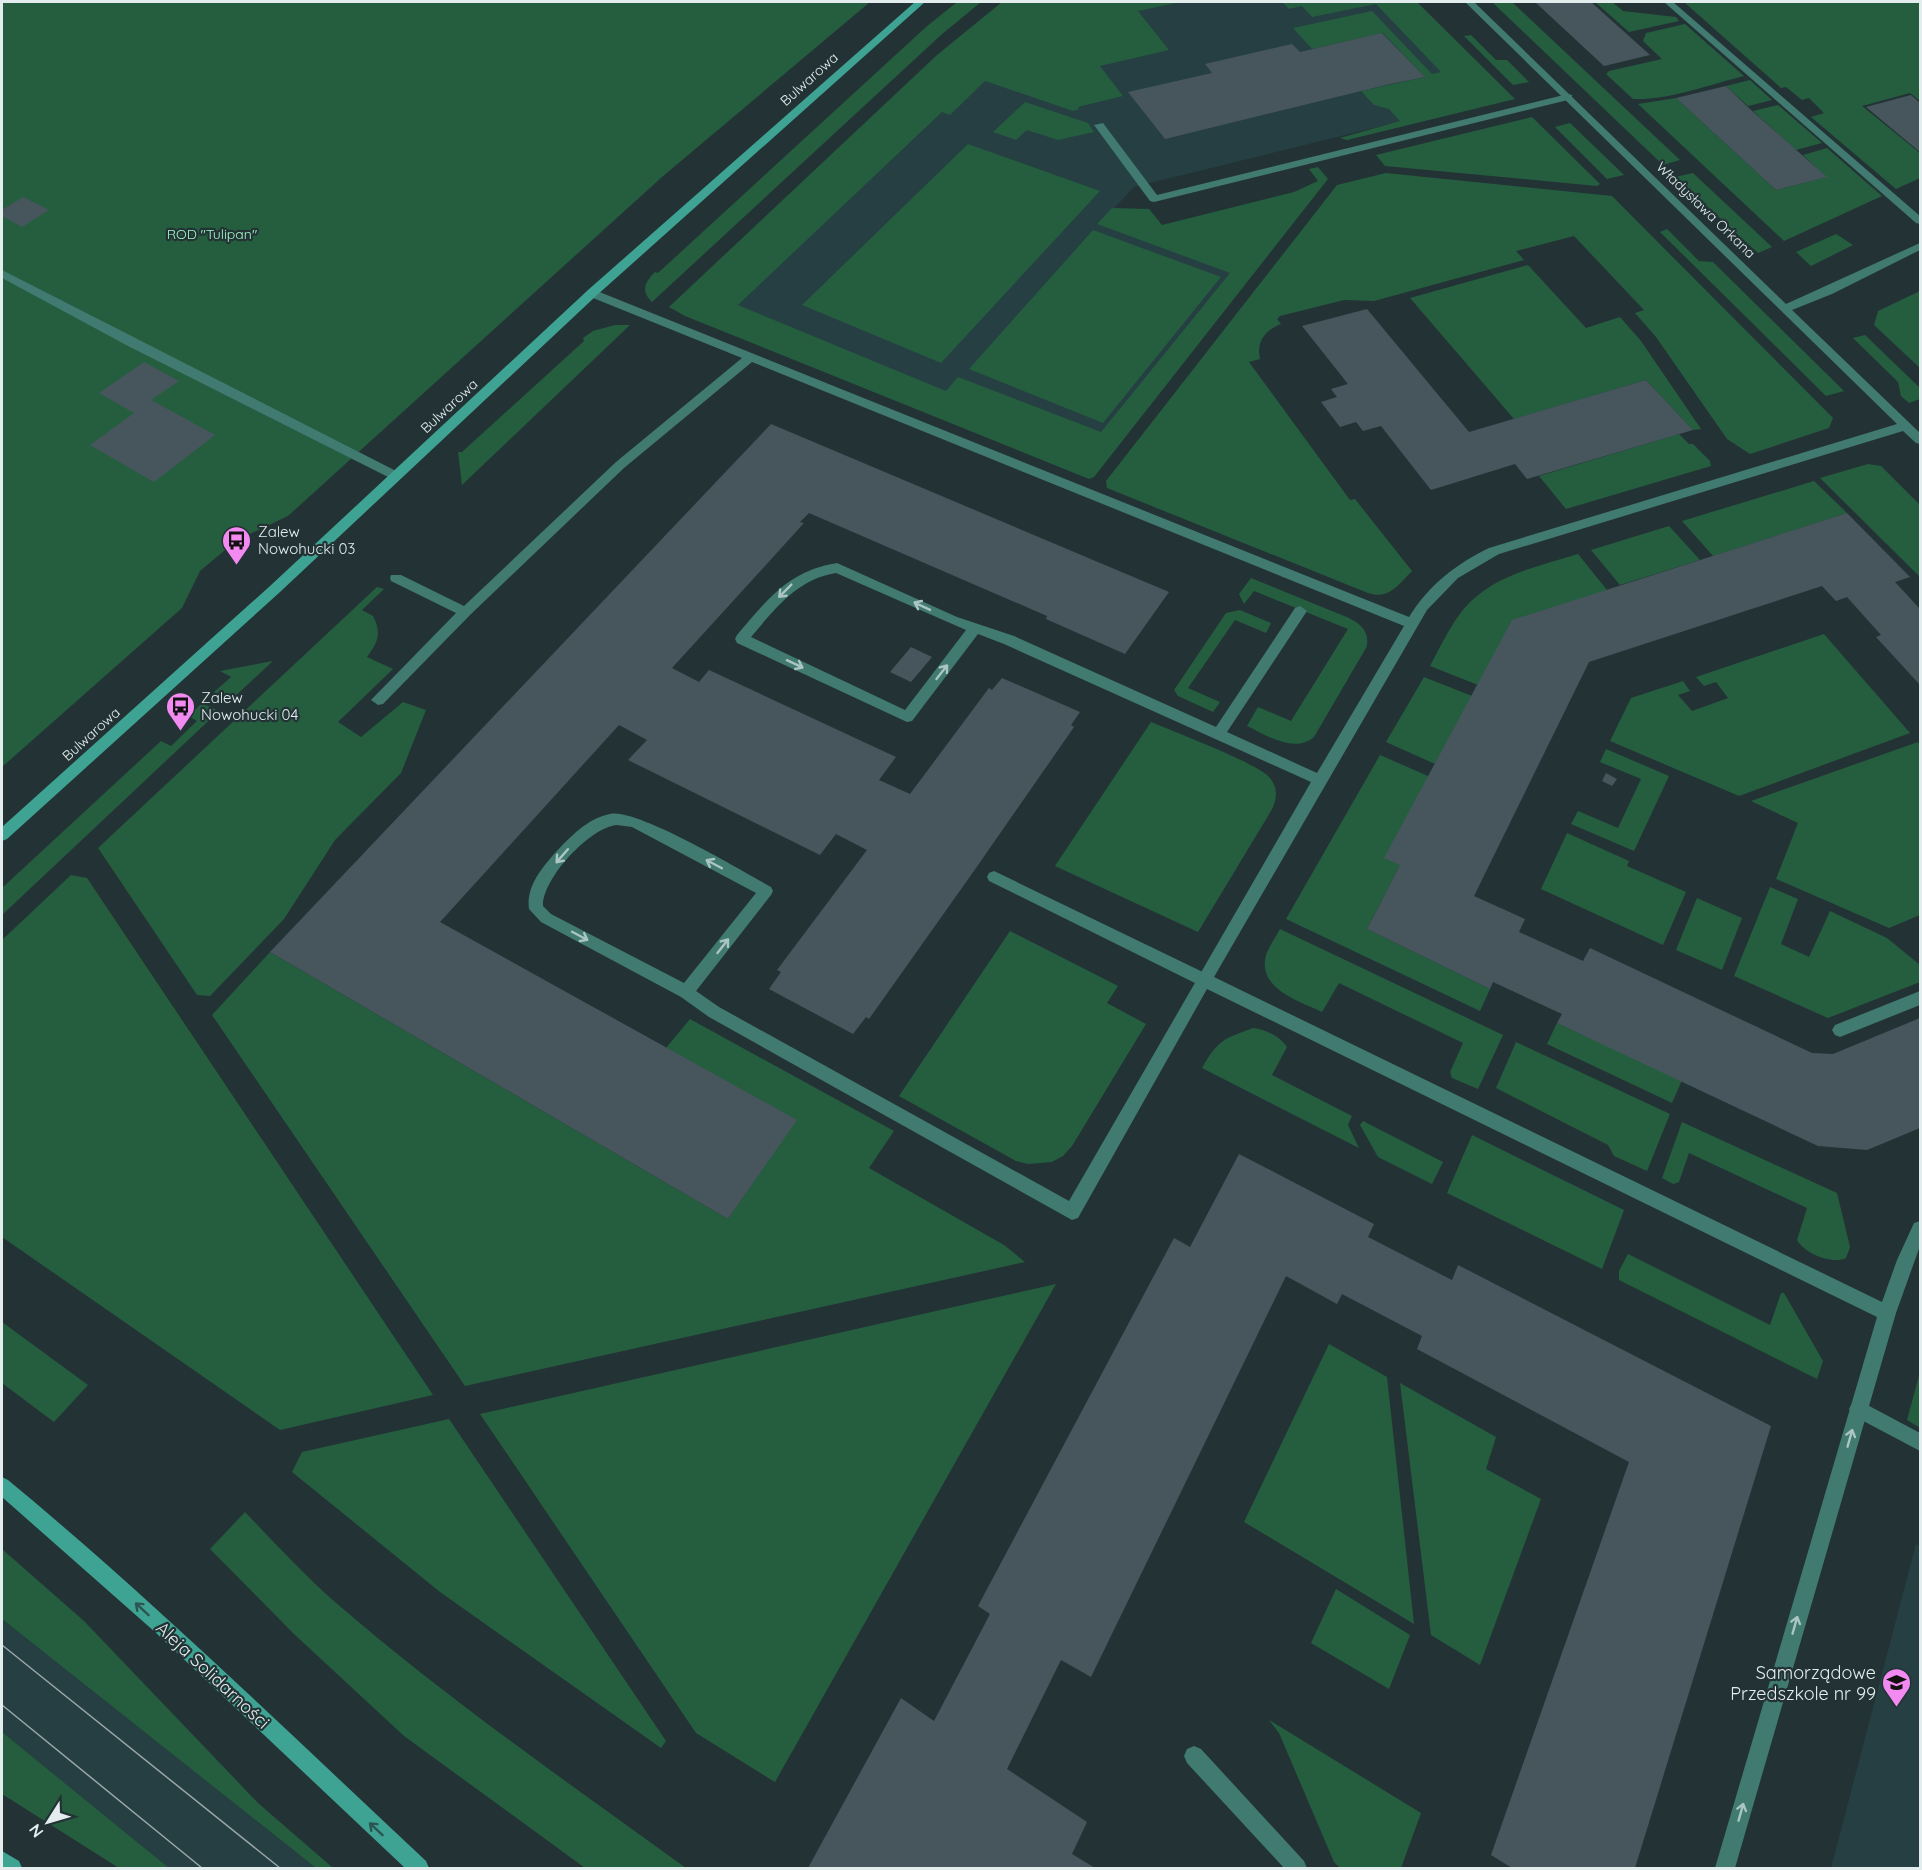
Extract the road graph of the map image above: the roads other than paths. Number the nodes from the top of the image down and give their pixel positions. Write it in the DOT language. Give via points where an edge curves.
graph roads {
  1 [pos="920,2"];
  2 [pos="1469,2"];
  3 [pos="1668,2"];
  4 [pos="1568,97"];
  5 [pos="1099,125"];
  6 [pos="1920,220"];
  7 [pos="1920,246"];
  8 [pos="2,274"];
  9 [pos="592,293"];
  10 [pos="1786,308"];
  11 [pos="750,357"];
  12 [pos="1905,426"];
  13 [pos="1920,440"];
  14 [pos="396,476"];
  15 [pos="396,578"];
  16 [pos="1300,611"];
  17 [pos="465,612"];
  18 [pos="1412,624"];
  19 [pos="976,627"];
  20 [pos="378,700"];
  21 [pos="1218,735"];
  22 [pos="1320,780"];
  23 [pos="2,835"];
  24 [pos="994,877"];
  25 [pos="1204,980"];
  26 [pos="686,992"];
  27 [pos="1920,998"];
  28 [pos="1840,1030"];
  29 [pos="1920,1229"];
  30 [pos="1887,1313"];
  31 [pos="1858,1409"];
  32 [pos="1920,1442"];
  33 [pos="2,1486"];
  34 [pos="1194,1756"];
  35 [pos="2,1861"];
  36 [pos="12,1869"];
  37 [pos="419,1869"];
  38 [pos="1297,1869"];
  39 [pos="1725,1869"];
  1 -- 9 [label="street, Bulwarowa"];
  2 -- 4 [label="street, Władysława Orkana"];
  3 -- 6 [label="street"];
  4 -- 5 [label="street" via="1154,199"];
  4 -- 10 [label="street, Władysława Orkana"];
  7 -- 10 [label="street"];
  8 -- 14 [label="street"];
  9 -- 11 [label="street"];
  9 -- 14 [label="street, Bulwarowa"];
  10 -- 12 [label="street, Władysława Orkana"];
  11 -- 17 [label="street" via="620,465"];
  11 -- 18 [label="street"];
  12 -- 13 [label="street, Władysława Orkana"];
  12 -- 18 [label="street" via="1494,551 1467,564 1442,584"];
  14 -- 23 [label="street, Bulwarowa"];
  15 -- 17 [label="street"];
  16 -- 21 [label="street"];
  17 -- 20 [label="street"];
  18 -- 22 [label="street"];
  19 -- 19 [label="street, one-way" via="952,620 846,571 826,569 787,588 742,639 907,717"];
  19 -- 21 [label="street"];
  21 -- 22 [label="street"];
  22 -- 25 [label="street"];
  24 -- 25 [label="street"];
  25 -- 26 [label="street" via="1072,1212 714,1012"];
  25 -- 30 [label="street"];
  26 -- 26 [label="street, one-way" via="766,891 630,820 613,819 591,828 543,879 536,892 536,909 546,918"];
  27 -- 28 [label="street"];
  29 -- 30 [label="street"];
  30 -- 31 [label="street"];
  31 -- 32 [label="street"];
  39 -- 31 [label="street, one-way"];
  37 -- 33 [label="street, Aleja Solidarności, one-way" via="141,1608"];
  34 -- 38 [label="street"];
  35 -- 36 [label="street"];
}
